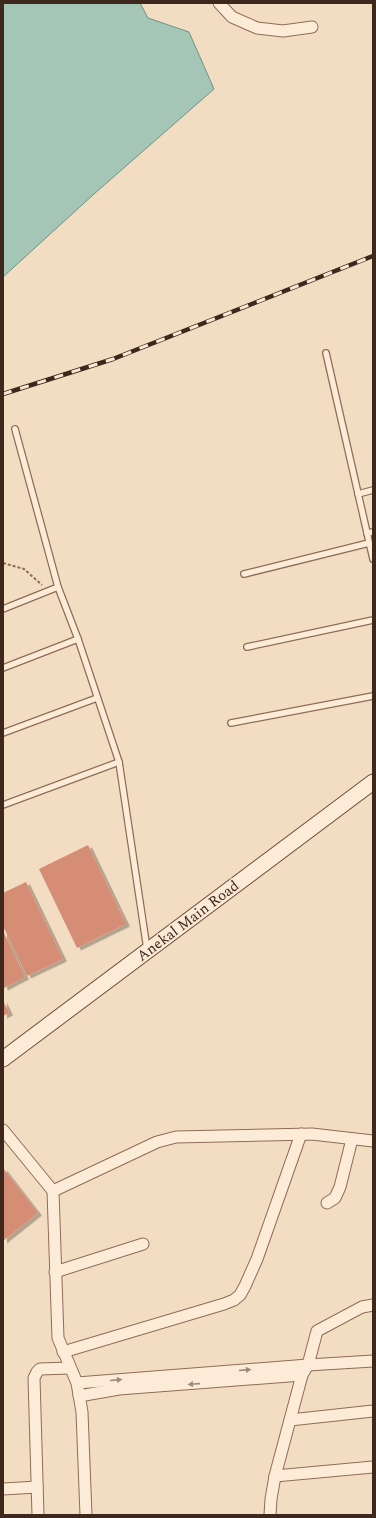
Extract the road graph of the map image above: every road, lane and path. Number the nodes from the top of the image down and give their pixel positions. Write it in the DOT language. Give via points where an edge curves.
graph roads {
  1 [pos="219,3"];
  2 [pos="312,28"];
  3 [pos="326,353"];
  4 [pos="15,429"];
  5 [pos="373,490"];
  6 [pos="358,494"];
  7 [pos="373,532"];
  8 [pos="367,533"];
  9 [pos="369,543"];
  10 [pos="373,559"];
  11 [pos="3,563"];
  12 [pos="244,574"];
  13 [pos="58,587"];
  14 [pos="49,590"];
  15 [pos="3,609"];
  16 [pos="373,620"];
  17 [pos="78,639"];
  18 [pos="247,647"];
  19 [pos="3,668"];
  20 [pos="373,696"];
  21 [pos="97,698"];
  22 [pos="231,723"];
  23 [pos="3,733"];
  24 [pos="119,762"];
  25 [pos="373,782"];
  26 [pos="3,805"];
  27 [pos="148,952"];
  28 [pos="3,1059"];
  29 [pos="3,1130"];
  30 [pos="301,1134"];
  31 [pos="352,1139"];
  32 [pos="373,1141"];
  33 [pos="53,1191"];
  34 [pos="327,1203"];
  35 [pos="143,1244"];
  36 [pos="55,1272"];
  37 [pos="373,1305"];
  38 [pos="63,1352"];
  39 [pos="373,1361"];
  40 [pos="308,1364"];
  41 [pos="70,1368"];
  42 [pos="302,1376"];
  43 [pos="77,1383"];
  44 [pos="79,1396"];
  45 [pos="373,1411"];
  46 [pos="290,1420"];
  47 [pos="373,1468"];
  48 [pos="275,1476"];
  49 [pos="37,1487"];
  50 [pos="3,1489"];
  51 [pos="38,1515"];
  52 [pos="86,1515"];
  53 [pos="270,1515"];
  1 -- 2 [label="street" via="232,17 257,28 283,32"];
  3 -- 6 [label="lane"];
  4 -- 13 [label="lane"];
  5 -- 6 [label="lane"];
  6 -- 8 [label="lane"];
  7 -- 8 [label="lane"];
  8 -- 9 [label="lane"];
  9 -- 10 [label="lane"];
  9 -- 12 [label="lane"];
  11 -- 14 [label="path" via="24,569"];
  13 -- 14 [label="lane"];
  13 -- 17 [label="lane"];
  14 -- 15 [label="lane"];
  16 -- 18 [label="lane"];
  17 -- 19 [label="lane"];
  17 -- 21 [label="lane"];
  20 -- 22 [label="lane"];
  21 -- 23 [label="lane"];
  21 -- 24 [label="lane"];
  24 -- 26 [label="lane"];
  24 -- 27 [label="lane"];
  25 -- 27 [label="main road, Anekal Main Road"];
  27 -- 28 [label="main road, Anekal Main Road"];
  29 -- 33 [label="street"];
  30 -- 31 [label="street"];
  30 -- 33 [label="street" via="176,1137 157,1142"];
  30 -- 38 [label="street" via="257,1259 240,1295 224,1304"];
  31 -- 32 [label="street"];
  31 -- 34 [label="street" via="340,1186 335,1198"];
  33 -- 36 [label="street"];
  35 -- 36 [label="street"];
  36 -- 38 [label="street" via="58,1338"];
  37 -- 40 [label="street" via="362,1307 317,1331"];
  38 -- 41 [label="street"];
  39 -- 40 [label="street"];
  40 -- 42 [label="street"];
  43 -- 40 [label="street, one-way"];
  41 -- 43 [label="street"];
  41 -- 49 [label="street" via="40,1369 34,1378"];
  42 -- 44 [label="street, one-way" via="119,1389"];
  42 -- 46 [label="street"];
  43 -- 44 [label="street"];
  44 -- 52 [label="street" via="82,1412"];
  45 -- 46 [label="street"];
  46 -- 48 [label="street"];
  47 -- 48 [label="street"];
  48 -- 53 [label="street"];
  49 -- 50 [label="street"];
  49 -- 51 [label="street"];
}
